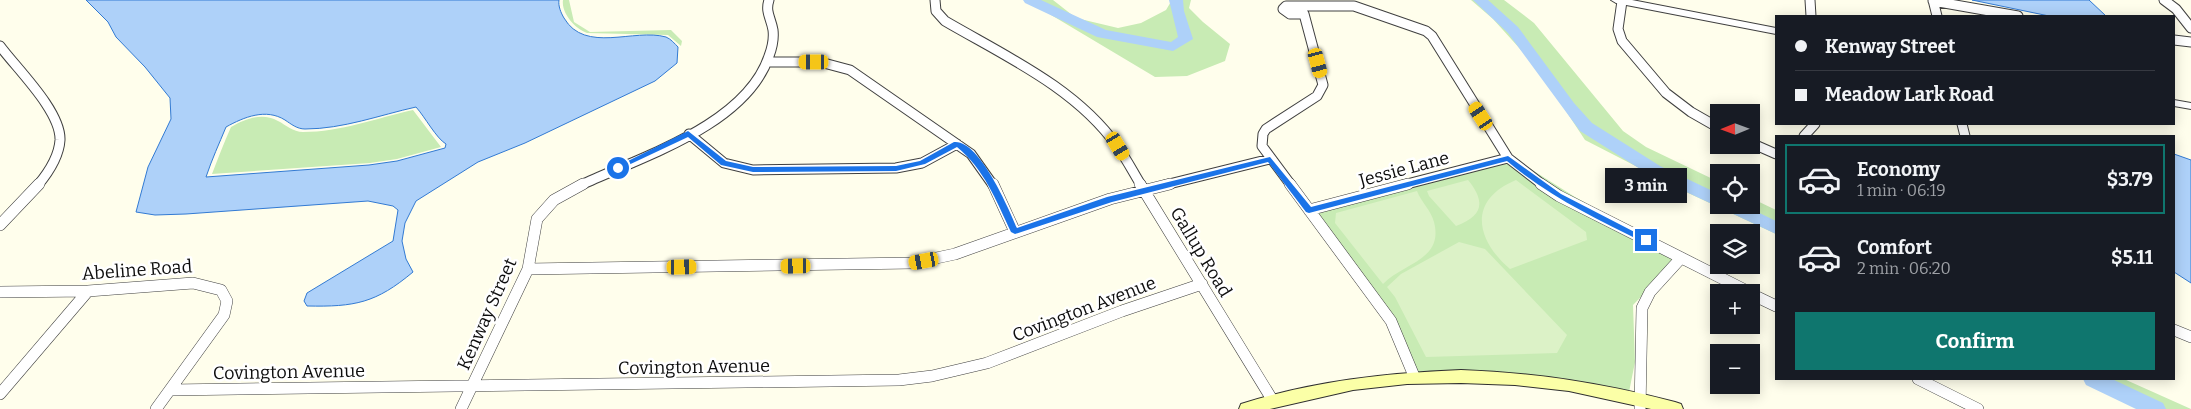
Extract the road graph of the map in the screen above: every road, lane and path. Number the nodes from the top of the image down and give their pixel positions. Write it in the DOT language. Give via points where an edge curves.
graph roads {
  1 [pos="769,0"];
  2 [pos="935,0"];
  3 [pos="1810,0"];
  4 [pos="1933,0"];
  5 [pos="2164,0"];
  6 [pos="1619,1"];
  7 [pos="1812,15"];
  8 [pos="1937,15"];
  9 [pos="2013,15"];
  10 [pos="2191,28"];
  11 [pos="1775,31"];
  12 [pos="2175,40"];
  13 [pos="2191,42"];
  14 [pos="0,46"];
  15 [pos="767,62"];
  16 [pos="2175,103"];
  17 [pos="2191,106"];
  18 [pos="1710,123"];
  19 [pos="1813,125"];
  20 [pos="688,134"];
  21 [pos="1805,135"];
  22 [pos="957,144"];
  23 [pos="1760,146"];
  24 [pos="1775,154"];
  25 [pos="1508,158"];
  26 [pos="1270,159"];
  27 [pos="1144,190"];
  28 [pos="1309,210"];
  29 [pos="0,225"];
  30 [pos="1015,232"];
  31 [pos="1680,258"];
  32 [pos="528,269"];
  33 [pos="1202,284"];
  34 [pos="1732,284"];
  35 [pos="88,291"];
  36 [pos="0,292"];
  37 [pos="1760,298"];
  38 [pos="1775,306"];
  39 [pos="2175,330"];
  40 [pos="2191,337"];
  41 [pos="1414,376"];
  42 [pos="1920,380"];
  43 [pos="472,387"];
  44 [pos="170,390"];
  45 [pos="0,394"];
  46 [pos="1273,401"];
  47 [pos="1641,404"];
  48 [pos="156,409"];
  49 [pos="461,409"];
  50 [pos="1247,409"];
  51 [pos="1676,409"];
  52 [pos="1978,409"];
  1 -- 15 [label="street, Kenway Street" via="766,11 773,35"];
  2 -- 27 [label="street, Gallup Road" via="936,11 945,21 1081,106 1118,146"];
  3 -- 7 [label="street"];
  4 -- 8 [label="street"];
  4 -- 9 [label="street"];
  5 -- 10 [label="street"];
  6 -- 11 [label="street"];
  6 -- 18 [label="street" via="1618,29 1622,41 1666,92"];
  12 -- 13 [label="street"];
  14 -- 29 [label="street" via="55,120 60,140 58,152 45,177"];
  15 -- 20 [label="street, Kenway Street" via="753,86 739,100 720,116"];
  15 -- 22 [label="street" via="820,62 841,66"];
  16 -- 17 [label="street"];
  19 -- 21 [label="street"];
  20 -- 22 [label="street" via="724,163 753,170 896,168 922,162"];
  20 -- 32 [label="street, Kenway Street" via="564,193 548,204 538,218"];
  22 -- 30 [label="street" via="971,154 990,178"];
  23 -- 24 [label="street"];
  25 -- 26 [label="street" via="1426,31 1354,6 1293,5 1283,9 1290,14 1304,14 1323,85 1316,96 1262,134 1262,146"];
  25 -- 28 [label="street, Jessie Lane"];
  25 -- 31 [label="street" via="1559,196"];
  26 -- 27 [label="street"];
  26 -- 28 [label="street"];
  27 -- 30 [label="street"];
  27 -- 33 [label="street, Gallup Road"];
  28 -- 41 [label="street" via="1391,321"];
  30 -- 32 [label="street" via="942,257 892,265"];
  31 -- 34 [label="street"];
  31 -- 47 [label="street" via="1650,292 1642,308"];
  32 -- 43 [label="street, Kenway Street"];
  33 -- 43 [label="street, Covington Avenue" via="1122,311 1017,354 924,377 864,382"];
  33 -- 46 [label="street, Gallup Road"];
  35 -- 36 [label="street, Abeline Road"];
  35 -- 44 [label="street, Abeline Road" via="193,283 222,290 227,300 224,315"];
  35 -- 45 [label="street"];
  37 -- 38 [label="street"];
  39 -- 40 [label="street"];
  41 -- 46 [label="main road" via="1342,384"];
  41 -- 47 [label="main road" via="1480,376 1562,384"];
  42 -- 52 [label="street"];
  43 -- 44 [label="street, Covington Avenue"];
  43 -- 49 [label="street, Kenway Street"];
  44 -- 48 [label="street, Abeline Road"];
  46 -- 50 [label="main road"];
  47 -- 51 [label="main road"];
}
